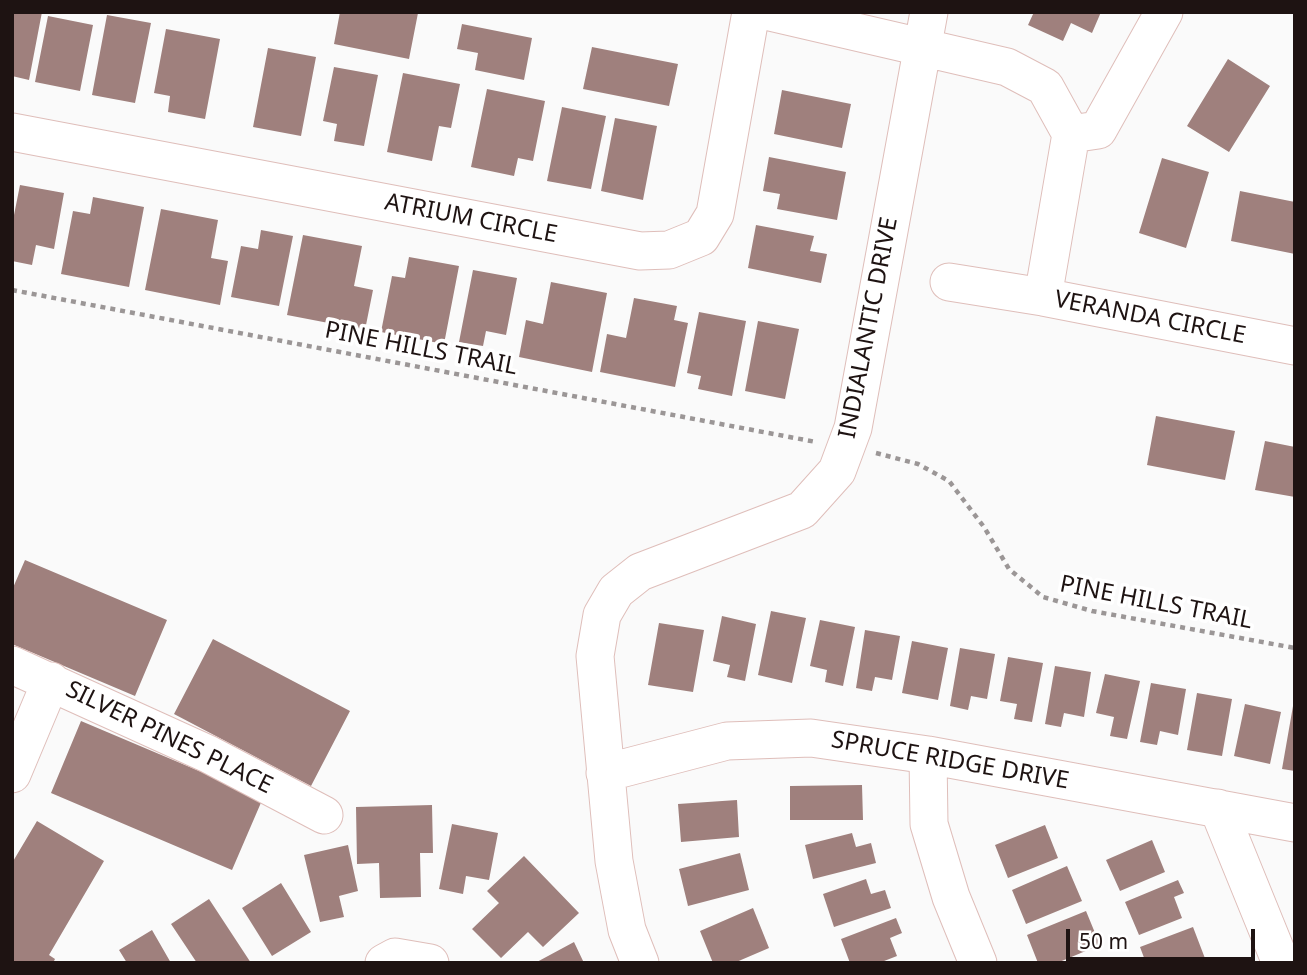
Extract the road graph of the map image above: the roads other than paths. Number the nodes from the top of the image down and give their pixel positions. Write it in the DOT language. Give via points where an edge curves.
graph roads {
  1 [pos="751,12"];
  2 [pos="770,12"];
  3 [pos="929,12"];
  4 [pos="1164,12"];
  5 [pos="922,48"];
  6 [pos="12,132"];
  7 [pos="1071,134"];
  8 [pos="949,282"];
  9 [pos="1043,297"];
  10 [pos="1295,346"];
  11 [pos="12,665"];
  12 [pos="51,681"];
  13 [pos="928,755"];
  14 [pos="605,773"];
  15 [pos="12,774"];
  16 [pos="1218,808"];
  17 [pos="324,815"];
  18 [pos="1295,823"];
  19 [pos="384,963"];
  20 [pos="430,963"];
  21 [pos="640,963"];
  22 [pos="978,963"];
  23 [pos="1281,963"];
  1 -- 6 [label="street, ATRIUM CIRCLE" via="715,214 701,237 669,250 640,251"];
  2 -- 5 [label="street"];
  3 -- 5 [label="street, INDIALANTIC DRIVE"];
  4 -- 7 [label="street" via="1098,130"];
  5 -- 7 [label="street" via="1007,67 1045,88"];
  5 -- 14 [label="street, INDIALANTIC DRIVE" via="853,428 837,471 802,510 640,572 615,591 602,615 595,656"];
  7 -- 9 [label="street, VERANDA CIRCLE"];
  8 -- 9 [label="street"];
  9 -- 10 [label="street, VERANDA CIRCLE"];
  11 -- 12 [label="street, SILVER PINES PLACE"];
  12 -- 15 [label="street"];
  12 -- 17 [label="street, SILVER PINES PLACE" via="208,754"];
  13 -- 14 [label="street, SPRUCE RIDGE DRIVE" via="811,738 727,741"];
  13 -- 16 [label="street, SPRUCE RIDGE DRIVE"];
  13 -- 22 [label="street" via="929,824 951,897"];
  14 -- 21 [label="street, INDIALANTIC DRIVE" via="626,930"];
  16 -- 18 [label="street, SPRUCE RIDGE DRIVE"];
  16 -- 23 [label="street"];
  19 -- 20 [label="street" via="396,957"];
}
